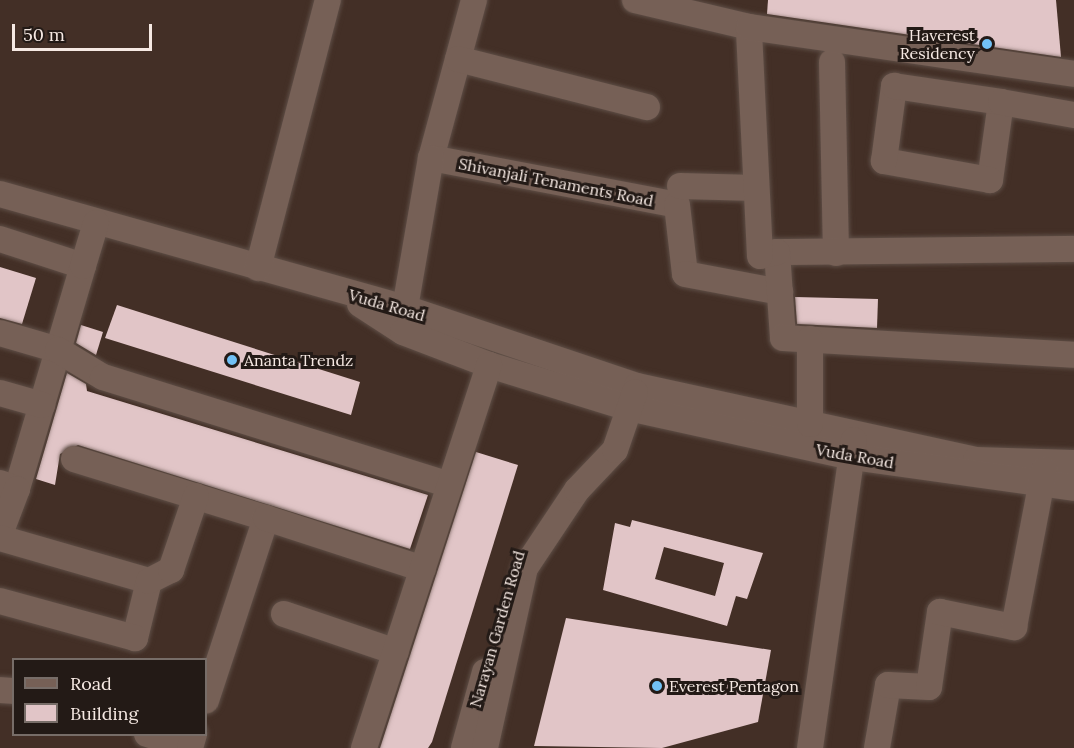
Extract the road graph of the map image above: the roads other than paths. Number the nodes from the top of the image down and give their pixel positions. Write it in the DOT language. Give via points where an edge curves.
graph roads {
  1 [pos="328,0"];
  2 [pos="474,0"];
  3 [pos="634,0"];
  4 [pos="749,27"];
  5 [pos="458,59"];
  6 [pos="831,62"];
  7 [pos="1074,74"];
  8 [pos="1001,102"];
  9 [pos="647,107"];
  10 [pos="1074,115"];
  11 [pos="431,158"];
  12 [pos="680,186"];
  13 [pos="756,188"];
  14 [pos="0,194"];
  15 [pos="0,238"];
  16 [pos="88,249"];
  17 [pos="1074,249"];
  18 [pos="777,252"];
  19 [pos="837,253"];
  20 [pos="258,268"];
  21 [pos="340,291"];
  22 [pos="780,291"];
  23 [pos="405,308"];
  24 [pos="0,333"];
  25 [pos="810,339"];
  26 [pos="58,350"];
  27 [pos="1074,355"];
  28 [pos="489,365"];
  29 [pos="0,393"];
  30 [pos="633,397"];
  31 [pos="42,405"];
  32 [pos="810,424"];
  33 [pos="853,445"];
  34 [pos="74,459"];
  35 [pos="1074,463"];
  36 [pos="1044,475"];
  37 [pos="450,485"];
  38 [pos="8,486"];
  39 [pos="1074,488"];
  40 [pos="577,490"];
  41 [pos="196,496"];
  42 [pos="266,518"];
  43 [pos="0,536"];
  44 [pos="423,569"];
  45 [pos="148,581"];
  46 [pos="0,601"];
  47 [pos="284,614"];
  48 [pos="396,652"];
  49 [pos="207,697"];
  50 [pos="150,736"];
  51 [pos="194,736"];
  52 [pos="364,748"];
  53 [pos="464,748"];
  54 [pos="485,748"];
  55 [pos="810,748"];
  56 [pos="877,748"];
  1 -- 20 [label="street"];
  2 -- 5 [label="street"];
  3 -- 4 [label="street"];
  4 -- 7 [label="street"];
  4 -- 13 [label="street"];
  5 -- 9 [label="street"];
  5 -- 11 [label="street"];
  6 -- 19 [label="street"];
  8 -- 8 [label="street" via="894,86 884,161 990,180"];
  8 -- 10 [label="street"];
  11 -- 22 [label="street, Shivanjali Tenaments Road" via="677,205 685,274"];
  11 -- 23 [label="street"];
  12 -- 13 [label="street"];
  13 -- 18 [label="street" via="760,256"];
  14 -- 16 [label="street"];
  15 -- 16 [label="street"];
  16 -- 20 [label="street"];
  16 -- 26 [label="street"];
  17 -- 19 [label="street"];
  18 -- 19 [label="street"];
  18 -- 22 [label="street"];
  20 -- 21 [label="street"];
  21 -- 23 [label="street, Vuda Road"];
  21 -- 28 [label="street, Vuda Road" via="403,332"];
  22 -- 25 [label="street" via="783,338"];
  23 -- 30 [label="street, Vuda Road"];
  24 -- 26 [label="street"];
  25 -- 27 [label="street"];
  25 -- 32 [label="street"];
  26 -- 31 [label="street"];
  26 -- 37 [label="street" via="103,377"];
  28 -- 30 [label="street, Vuda Road"];
  28 -- 37 [label="street"];
  29 -- 31 [label="street"];
  30 -- 32 [label="street, Vuda Road"];
  30 -- 33 [label="street, Vuda Road"];
  30 -- 40 [label="street" via="618,443"];
  31 -- 38 [label="street"];
  32 -- 33 [label="street, Vuda Road"];
  33 -- 36 [label="street, Vuda Road" via="976,460"];
  33 -- 55 [label="street"];
  34 -- 41 [label="street"];
  35 -- 36 [label="street, Vuda Road"];
  36 -- 39 [label="street, Vuda Road"];
  36 -- 56 [label="street" via="1014,627 940,612 930,687 888,685"];
  37 -- 44 [label="street"];
  38 -- 43 [label="street"];
  40 -- 53 [label="street, Narayan Garden Road" via="537,518 516,555"];
  40 -- 54 [label="street, Narayan Garden Road" via="525,568"];
  41 -- 42 [label="street"];
  41 -- 45 [label="street" via="171,570"];
  42 -- 44 [label="street"];
  42 -- 49 [label="street"];
  43 -- 45 [label="street"];
  44 -- 48 [label="street"];
  45 -- 46 [label="street" via="135,638"];
  47 -- 48 [label="street"];
  48 -- 52 [label="street"];
  50 -- 51 [label="street" via="189,748"];
}
